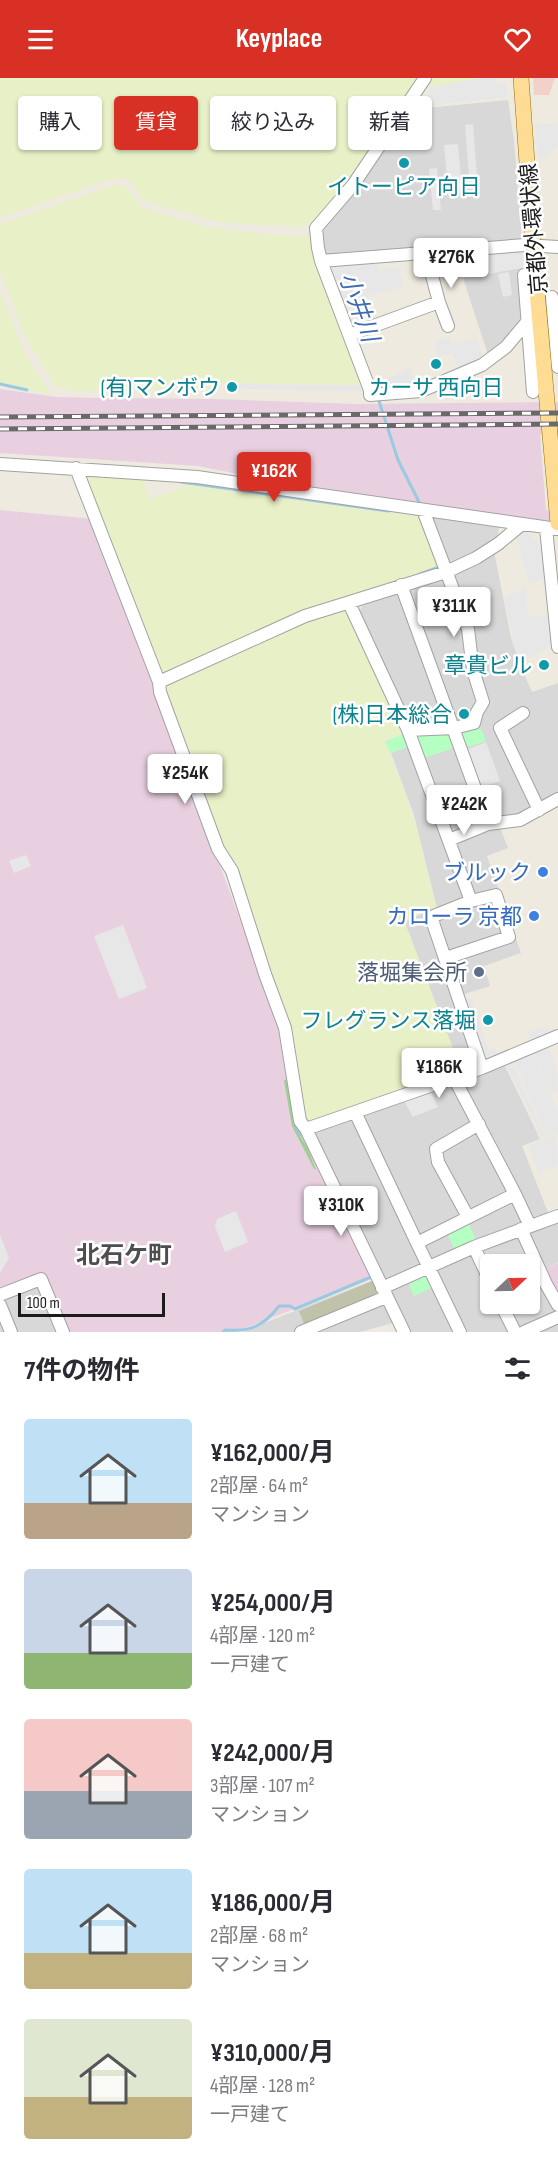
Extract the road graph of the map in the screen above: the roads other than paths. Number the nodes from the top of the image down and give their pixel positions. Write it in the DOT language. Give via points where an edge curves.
graph roads {
  1 [pos="425,78"];
  2 [pos="522,78"];
  3 [pos="533,247"];
  4 [pos="558,247"];
  5 [pos="444,252"];
  6 [pos="321,261"];
  7 [pos="536,274"];
  8 [pos="552,297"];
  9 [pos="439,302"];
  10 [pos="556,316"];
  11 [pos="527,322"];
  12 [pos="448,326"];
  13 [pos="350,335"];
  14 [pos="558,367"];
  15 [pos="533,392"];
  16 [pos="0,464"];
  17 [pos="76,468"];
  18 [pos="423,510"];
  19 [pos="522,524"];
  20 [pos="553,527"];
  21 [pos="446,572"];
  22 [pos="401,585"];
  23 [pos="349,603"];
  24 [pos="558,647"];
  25 [pos="159,682"];
  26 [pos="523,713"];
  27 [pos="454,728"];
  28 [pos="408,729"];
  29 [pos="558,799"];
  30 [pos="539,810"];
  31 [pos="488,824"];
  32 [pos="449,840"];
  33 [pos="471,901"];
  34 [pos="446,958"];
  35 [pos="558,1036"];
  36 [pos="482,1068"];
  37 [pos="454,1078"];
  38 [pos="355,1112"];
  39 [pos="480,1124"];
  40 [pos="306,1129"];
  41 [pos="515,1194"];
  42 [pos="558,1216"];
  43 [pos="468,1217"];
  44 [pos="526,1228"];
  45 [pos="417,1243"];
  46 [pos="474,1247"];
  47 [pos="480,1260"];
  48 [pos="428,1266"];
  49 [pos="384,1293"];
  50 [pos="0,1295"];
  51 [pos="0,1305"];
  52 [pos="558,1305"];
  53 [pos="506,1314"];
  54 [pos="558,1317"];
  55 [pos="10,1332"];
  56 [pos="63,1332"];
  57 [pos="301,1332"];
  58 [pos="404,1332"];
  59 [pos="460,1332"];
  60 [pos="515,1332"];
  61 [pos="524,1332"];
  1 -- 6 [label="street" via="353,185 316,228"];
  2 -- 3 [label="main road, 京都外環状線"];
  3 -- 4 [label="street"];
  3 -- 5 [label="street"];
  3 -- 7 [label="main road, 京都外環状線"];
  5 -- 6 [label="street"];
  5 -- 9 [label="street" via="432,272"];
  6 -- 13 [label="street"];
  7 -- 11 [label="street" via="524,275"];
  7 -- 20 [label="main road, 京都外環状線"];
  8 -- 10 [label="street"];
  9 -- 12 [label="street"];
  9 -- 13 [label="street"];
  10 -- 14 [label="street"];
  11 -- 13 [label="street" via="506,347 482,365 421,391 402,394 370,395"];
  11 -- 15 [label="street"];
  16 -- 17 [label="street"];
  17 -- 18 [label="street" via="197,477"];
  17 -- 25 [label="street"];
  18 -- 19 [label="street"];
  18 -- 21 [label="street"];
  19 -- 20 [label="street"];
  19 -- 21 [label="street" via="491,549"];
  20 -- 24 [label="street"];
  21 -- 22 [label="street"];
  21 -- 27 [label="street" via="468,629 473,670 483,702 474,723"];
  22 -- 23 [label="street"];
  22 -- 27 [label="street"];
  23 -- 25 [label="street" via="305,616"];
  23 -- 28 [label="street"];
  25 -- 40 [label="street" via="202,808 232,872 285,1028 300,1121"];
  26 -- 30 [label="street" via="500,728"];
  27 -- 28 [label="street"];
  27 -- 31 [label="street"];
  28 -- 32 [label="street"];
  29 -- 30 [label="street"];
  30 -- 31 [label="street" via="520,820"];
  31 -- 32 [label="street"];
  32 -- 33 [label="street"];
  33 -- 34 [label="street" via="431,917"];
  33 -- 34 [label="street" via="495,895 509,937"];
  34 -- 36 [label="street"];
  35 -- 36 [label="street"];
  36 -- 37 [label="street"];
  37 -- 38 [label="street"];
  37 -- 39 [label="street"];
  38 -- 40 [label="street"];
  38 -- 45 [label="street"];
  39 -- 41 [label="street"];
  39 -- 43 [label="street" via="436,1149 438,1162"];
  40 -- 49 [label="street"];
  41 -- 43 [label="street"];
  41 -- 44 [label="street"];
  42 -- 44 [label="street"];
  43 -- 45 [label="street"];
  44 -- 46 [label="street"];
  44 -- 52 [label="street"];
  45 -- 48 [label="street"];
  46 -- 47 [label="street"];
  46 -- 48 [label="street"];
  48 -- 49 [label="street"];
  48 -- 59 [label="street"];
  49 -- 57 [label="street"];
  49 -- 58 [label="street"];
  50 -- 56 [label="street" via="41,1279"];
  51 -- 55 [label="street"];
  53 -- 60 [label="street"];
  54 -- 61 [label="street"];
}
